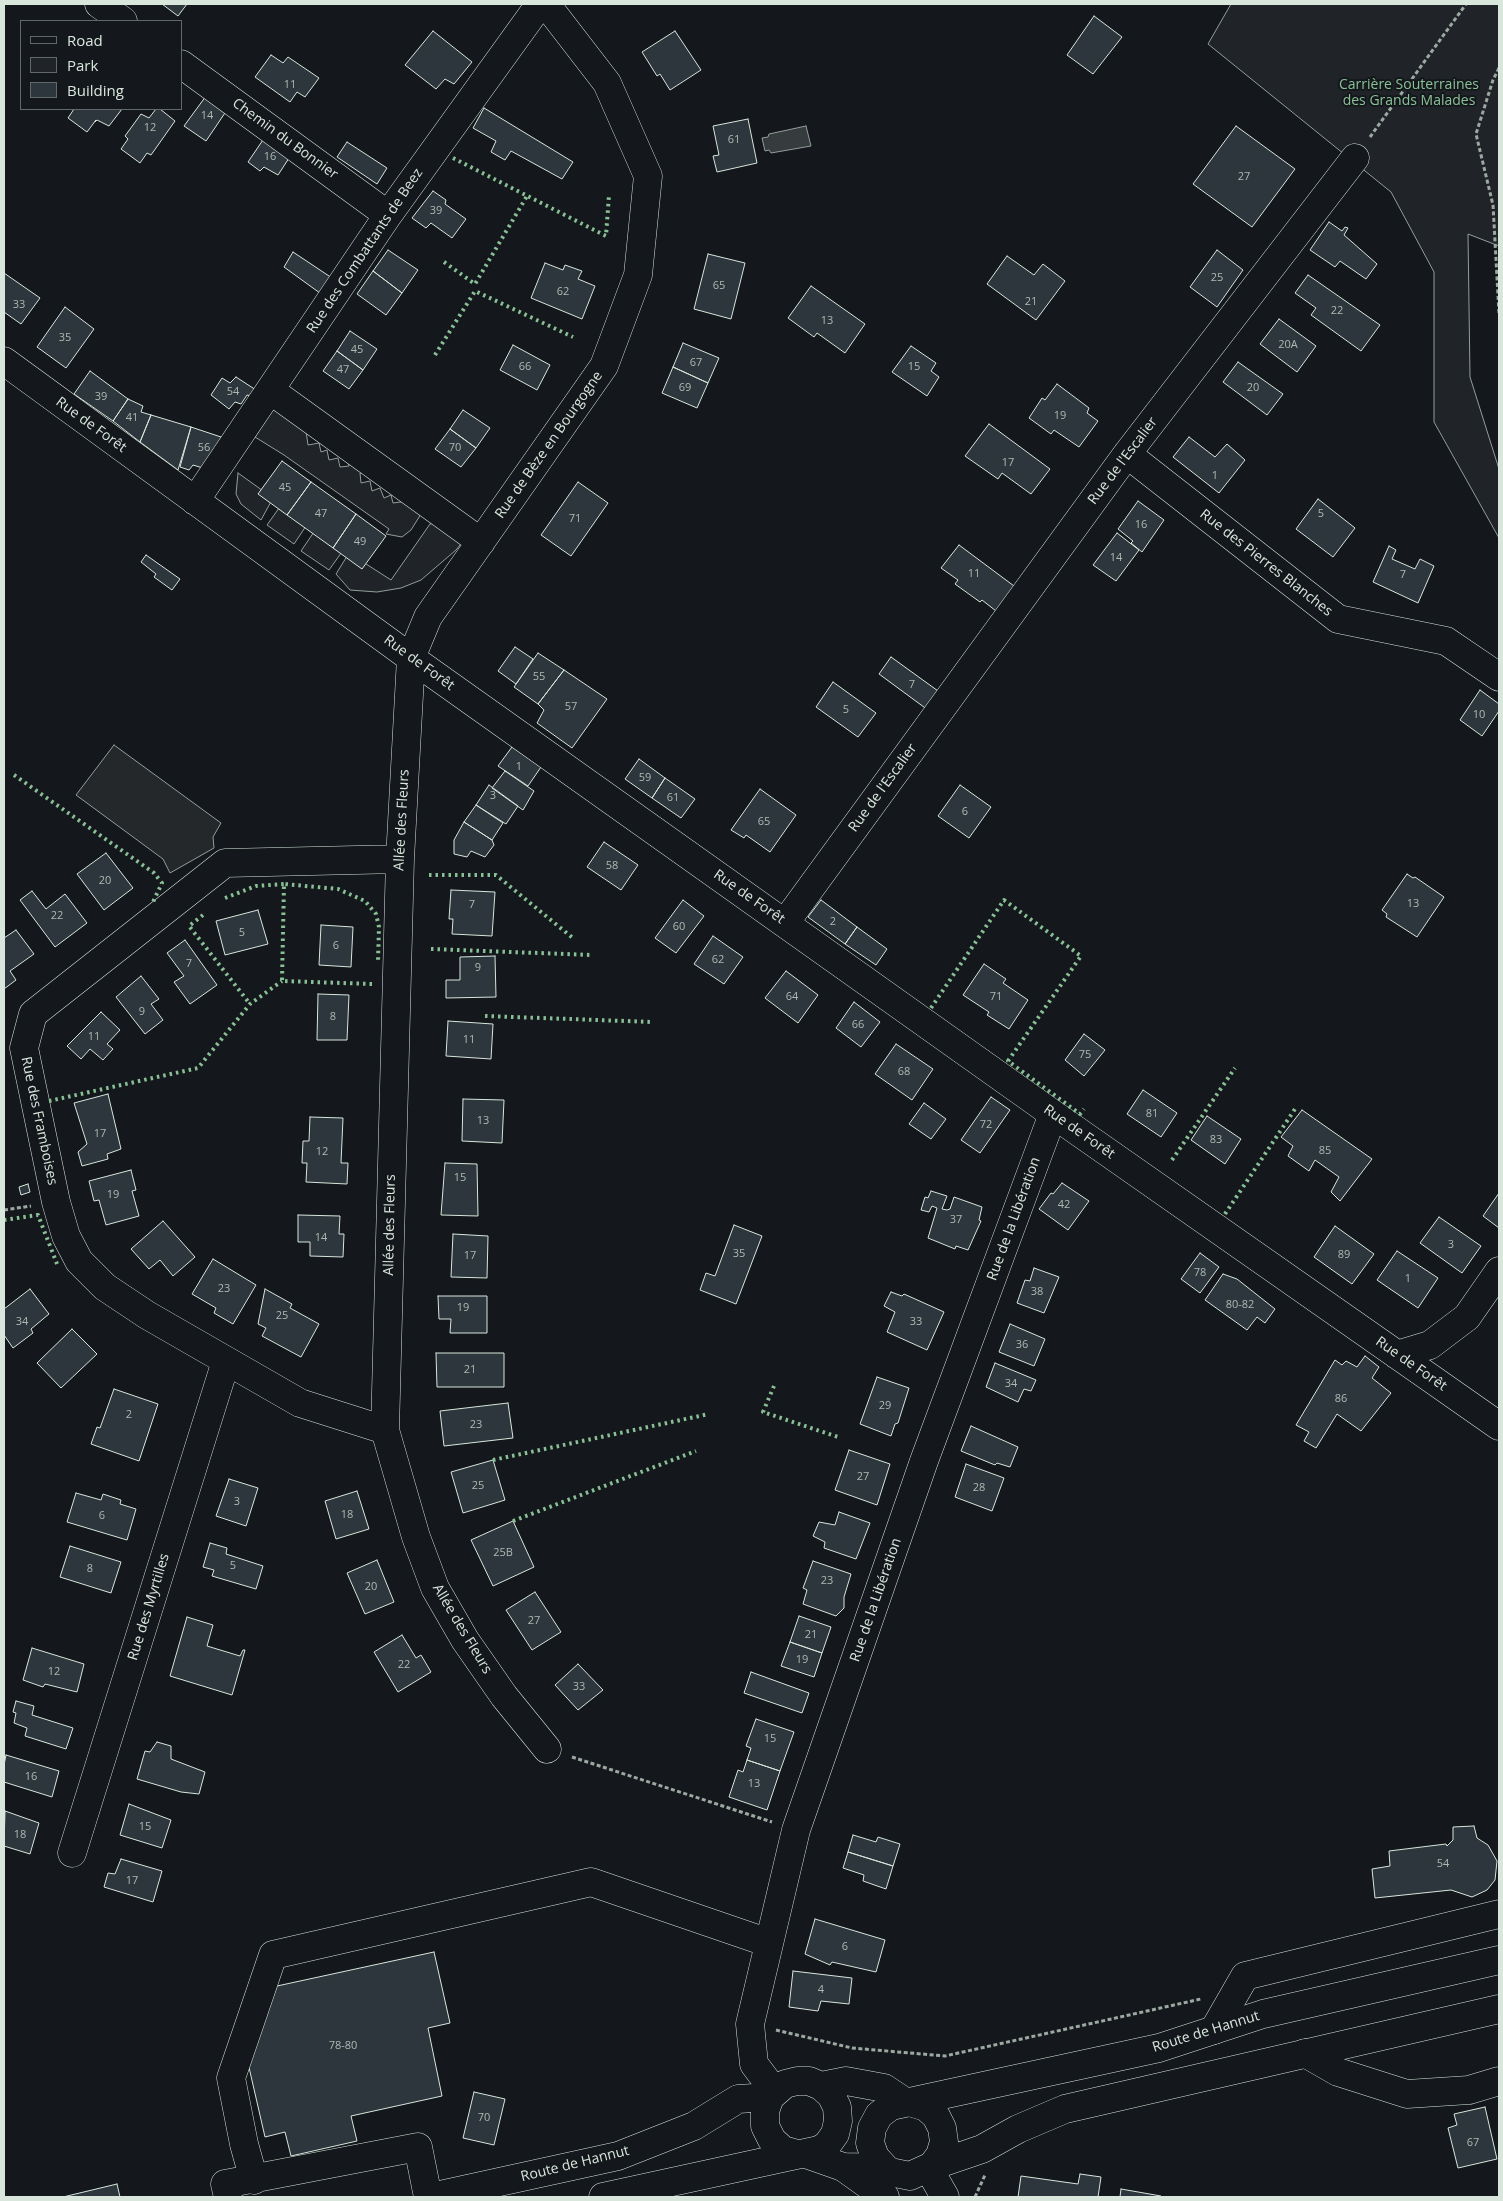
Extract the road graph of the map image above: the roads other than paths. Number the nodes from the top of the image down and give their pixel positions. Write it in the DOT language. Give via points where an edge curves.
graph roads {
  1 [pos="99,4"];
  2 [pos="540,4"];
  3 [pos="546,4"];
  4 [pos="122,20"];
  5 [pos="182,65"];
  6 [pos="1355,158"];
  7 [pos="388,215"];
  8 [pos="4,361"];
  9 [pos="270,390"];
  10 [pos="1127,454"];
  11 [pos="195,501"];
  12 [pos="480,542"];
  13 [pos="411,658"];
  14 [pos="1499,677"];
  15 [pos="400,859"];
  16 [pos="784,923"];
  17 [pos="1053,1114"];
  18 [pos="1499,1271"];
  19 [pos="1397,1355"];
  20 [pos="226,1361"];
  21 [pos="1499,1426"];
  22 [pos="385,1430"];
  23 [pos="547,1749"];
  24 [pos="72,1853"];
  25 [pos="1499,1914"];
  26 [pos="769,1943"];
  27 [pos="1499,1960"];
  28 [pos="1499,2009"];
  29 [pos="1214,2030"];
  30 [pos="1305,2053"];
  31 [pos="1499,2081"];
  32 [pos="821,2086"];
  33 [pos="772,2094"];
  34 [pos="909,2103"];
  35 [pos="801,2154"];
  36 [pos="930,2168"];
  37 [pos="254,2180"];
  38 [pos="889,2184"];
  39 [pos="228,2197"];
  40 [pos="429,2197"];
  41 [pos="603,2197"];
  42 [pos="945,2197"];
  1 -- 4 [label="street"];
  2 -- 7 [label="street, Rue des Combattants de Beez"];
  3 -- 12 [label="street, Rue de Bèze en Bourgogne" via="607,83 648,176 638,275 604,366"];
  5 -- 7 [label="street, Chemin du Bonnier"];
  6 -- 10 [label="street, Rue de l'Escalier"];
  7 -- 9 [label="street, Rue des Combattants de Beez"];
  8 -- 11 [label="street, Rue de Forêt"];
  9 -- 11 [label="street, Rue des Combattants de Beez"];
  9 -- 12 [label="street"];
  10 -- 14 [label="street, Rue des Pierres Blanches" via="1338,619 1446,640"];
  10 -- 16 [label="street, Rue de l'Escalier"];
  11 -- 13 [label="street, Rue de Forêt"];
  12 -- 13 [label="street, Rue de Bèze en Bourgogne" via="428,617"];
  13 -- 15 [label="street, Allée des Fleurs"];
  13 -- 16 [label="street, Rue de Forêt"];
  15 -- 20 [label="street, Rue des Framboises" via="225,863 33,1014 24,1048 66,1236 80,1261 105,1288"];
  15 -- 22 [label="street, Allée des Fleurs"];
  16 -- 17 [label="street, Rue de Forêt"];
  17 -- 19 [label="street, Rue de Forêt"];
  17 -- 26 [label="street, Rue de la Libération" via="924,1462 796,1830"];
  18 -- 19 [label="street" via="1467,1317 1430,1345"];
  19 -- 21 [label="street, Rue de Forêt"];
  20 -- 22 [label="street, Rue des Framboises" via="300,1403"];
  20 -- 24 [label="street, Rue des Myrtilles"];
  22 -- 23 [label="street, Allée des Fleurs" via="416,1537 436,1588 465,1640"];
  25 -- 29 [label="street" via="1245,1976"];
  26 -- 33 [label="street, Rue de la Libération" via="750,2024 754,2064"];
  26 -- 37 [label="street" via="591,1882 273,1955 232,2078"];
  27 -- 29 [label="street, Route de Hannut" via="1263,2014"];
  28 -- 30 [label="street"];
  29 -- 34 [label="street, Route de Hannut" via="1159,2048"];
  30 -- 31 [label="street" via="1338,2072 1407,2094 1469,2090"];
  30 -- 36 [label="street" via="1065,2109 982,2149"];
  32 -- 33 [label="street, Route de Hannut" via="797,2081 784,2084"];
  32 -- 34 [label="street, Route de Hannut" via="846,2081 884,2088"];
  32 -- 35 [label="street" via="831,2095 837,2108 835,2134 819,2150"];
  33 -- 35 [label="street" via="765,2111 765,2126 772,2140 783,2150"];
  33 -- 40 [label="street, Route de Hannut" via="738,2100 694,2126 618,2156"];
  34 -- 36 [label="street, Route de Hannut" via="926,2107 942,2128 944,2142 940,2155"];
  34 -- 38 [label="street, Route de Hannut" via="891,2106 879,2115 872,2128 870,2143"];
  35 -- 38 [label="street"];
  35 -- 41 [label="street"];
  36 -- 38 [label="street"];
  36 -- 42 [label="street"];
  37 -- 39 [label="street" via="225,2184"];
  37 -- 40 [label="street" via="418,2147"];
}
